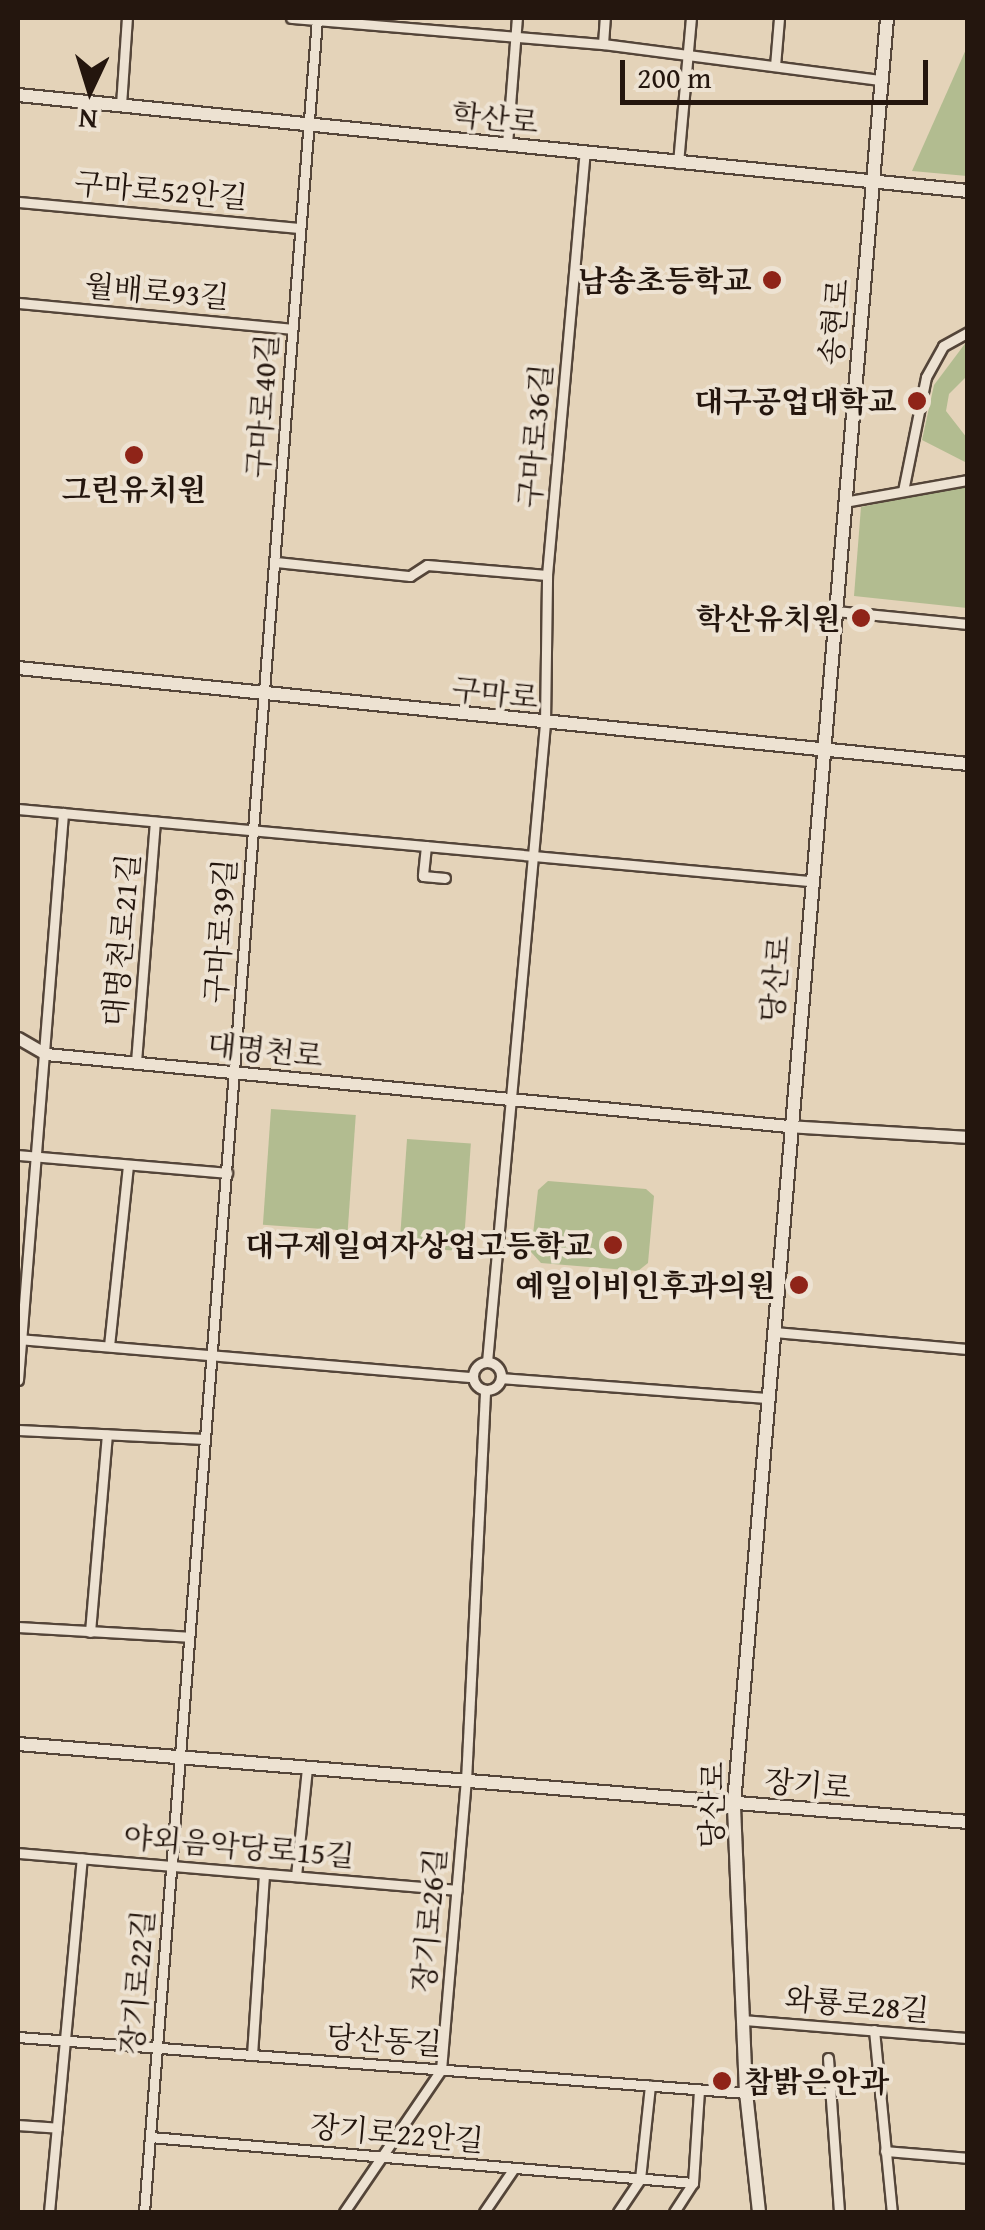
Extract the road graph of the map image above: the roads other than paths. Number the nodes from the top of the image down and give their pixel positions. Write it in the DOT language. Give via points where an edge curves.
graph roads {
  1 [pos="127,18"];
  2 [pos="291,18"];
  3 [pos="517,18"];
  4 [pos="605,18"];
  5 [pos="691,18"];
  6 [pos="779,18"];
  7 [pos="887,18"];
  8 [pos="317,19"];
  9 [pos="419,23"];
  10 [pos="516,36"];
  11 [pos="603,44"];
  12 [pos="688,55"];
  13 [pos="775,66"];
  14 [pos="882,80"];
  15 [pos="18,95"];
  16 [pos="121,105"];
  17 [pos="308,122"];
  18 [pos="507,144"];
  19 [pos="585,153"];
  20 [pos="678,163"];
  21 [pos="870,182"];
  22 [pos="968,191"];
  23 [pos="18,202"];
  24 [pos="300,228"];
  25 [pos="18,303"];
  26 [pos="292,329"];
  27 [pos="968,332"];
  28 [pos="968,480"];
  29 [pos="903,492"];
  30 [pos="844,502"];
  31 [pos="276,562"];
  32 [pos="547,575"];
  33 [pos="836,612"];
  34 [pos="968,624"];
  35 [pos="18,668"];
  36 [pos="263,693"];
  37 [pos="545,724"];
  38 [pos="822,751"];
  39 [pos="968,764"];
  40 [pos="18,808"];
  41 [pos="63,813"];
  42 [pos="155,822"];
  43 [pos="252,832"];
  44 [pos="426,846"];
  45 [pos="534,854"];
  46 [pos="445,878"];
  47 [pos="809,881"];
  48 [pos="18,1038"];
  49 [pos="46,1054"];
  50 [pos="136,1062"];
  51 [pos="234,1072"];
  52 [pos="512,1100"];
  53 [pos="788,1126"];
  54 [pos="968,1137"];
  55 [pos="18,1155"];
  56 [pos="37,1157"];
  57 [pos="128,1166"];
  58 [pos="226,1173"];
  59 [pos="770,1332"];
  60 [pos="19,1339"];
  61 [pos="109,1346"];
  62 [pos="968,1349"];
  63 [pos="212,1353"];
  64 [pos="486,1362"];
  65 [pos="472,1377"];
  66 [pos="501,1378"];
  67 [pos="18,1380"];
  68 [pos="485,1391"];
  69 [pos="765,1398"];
  70 [pos="18,1430"];
  71 [pos="107,1435"];
  72 [pos="205,1439"];
  73 [pos="18,1627"];
  74 [pos="90,1632"];
  75 [pos="190,1637"];
  76 [pos="18,1744"];
  77 [pos="180,1756"];
  78 [pos="307,1768"];
  79 [pos="466,1781"];
  80 [pos="734,1803"];
  81 [pos="968,1822"];
  82 [pos="18,1854"];
  83 [pos="82,1859"];
  84 [pos="172,1864"];
  85 [pos="264,1874"];
  86 [pos="296,1876"];
  87 [pos="456,1890"];
  88 [pos="743,2020"];
  89 [pos="874,2030"];
  90 [pos="18,2037"];
  91 [pos="968,2038"];
  92 [pos="65,2041"];
  93 [pos="157,2046"];
  94 [pos="252,2055"];
  95 [pos="828,2058"];
  96 [pos="442,2070"];
  97 [pos="650,2086"];
  98 [pos="699,2090"];
  99 [pos="746,2093"];
  100 [pos="18,2125"];
  101 [pos="57,2128"];
  102 [pos="150,2136"];
  103 [pos="885,2151"];
  104 [pos="382,2157"];
  105 [pos="968,2158"];
  106 [pos="514,2168"];
  107 [pos="640,2178"];
  108 [pos="693,2183"];
  109 [pos="49,2212"];
  110 [pos="144,2212"];
  111 [pos="344,2212"];
  112 [pos="484,2212"];
  113 [pos="618,2212"];
  114 [pos="674,2212"];
  115 [pos="759,2212"];
  116 [pos="839,2212"];
  117 [pos="892,2212"];
  1 -- 16 [label="street"];
  2 -- 8 [label="street"];
  3 -- 10 [label="street"];
  4 -- 11 [label="street"];
  5 -- 12 [label="street"];
  6 -- 13 [label="street"];
  7 -- 14 [label="main road, 송현로"];
  8 -- 9 [label="street"];
  8 -- 17 [label="street, 구마로40길"];
  9 -- 10 [label="street"];
  10 -- 11 [label="street"];
  10 -- 18 [label="street"];
  11 -- 12 [label="street"];
  12 -- 13 [label="street"];
  12 -- 20 [label="street"];
  13 -- 14 [label="street"];
  14 -- 21 [label="main road, 송현로"];
  15 -- 16 [label="main road, 학산로"];
  16 -- 17 [label="main road, 학산로"];
  17 -- 18 [label="main road, 학산로"];
  17 -- 24 [label="street, 구마로40길"];
  18 -- 19 [label="main road, 학산로"];
  19 -- 20 [label="main road, 학산로"];
  19 -- 32 [label="street, 구마로36길"];
  20 -- 21 [label="main road, 학산로"];
  21 -- 22 [label="main road, 학산로"];
  21 -- 30 [label="main road, 송현로"];
  23 -- 24 [label="street, 구마로52안길"];
  24 -- 26 [label="street, 구마로40길"];
  25 -- 26 [label="street, 월배로93길"];
  26 -- 31 [label="street, 구마로40길"];
  27 -- 29 [label="street" via="944,346 926,377"];
  28 -- 29 [label="street"];
  29 -- 30 [label="street"];
  30 -- 33 [label="main road, 송현로"];
  31 -- 32 [label="street" via="410,576 427,565"];
  31 -- 36 [label="street, 구마로40길"];
  32 -- 37 [label="street, 구마로36길"];
  33 -- 34 [label="street"];
  33 -- 38 [label="main road, 송현로"];
  35 -- 36 [label="main road, 구마로"];
  36 -- 37 [label="main road, 구마로"];
  36 -- 43 [label="street, 구마로39길"];
  37 -- 38 [label="main road, 구마로"];
  37 -- 45 [label="street, 구마로36길"];
  38 -- 39 [label="main road, 구마로"];
  38 -- 47 [label="main road, 당산로"];
  40 -- 41 [label="street"];
  41 -- 42 [label="street"];
  41 -- 49 [label="street"];
  42 -- 43 [label="street"];
  42 -- 50 [label="street, 대명천로21길"];
  43 -- 44 [label="street"];
  43 -- 51 [label="street, 구마로39길"];
  44 -- 45 [label="street"];
  44 -- 46 [label="street" via="423,876"];
  45 -- 47 [label="street"];
  45 -- 52 [label="street, 구마로36길"];
  47 -- 53 [label="main road, 당산로"];
  48 -- 49 [label="street, 대명천로"];
  49 -- 50 [label="street, 대명천로"];
  49 -- 56 [label="street"];
  50 -- 51 [label="street, 대명천로"];
  51 -- 52 [label="street, 대명천로"];
  51 -- 58 [label="street, 구마로39길"];
  52 -- 53 [label="street, 대명천로"];
  52 -- 64 [label="street"];
  53 -- 54 [label="street, 대명천로"];
  53 -- 59 [label="main road, 당산로"];
  55 -- 56 [label="street"];
  56 -- 57 [label="street"];
  56 -- 60 [label="street"];
  57 -- 58 [label="street"];
  57 -- 61 [label="street"];
  58 -- 63 [label="street, 구마로39길"];
  59 -- 62 [label="street"];
  59 -- 69 [label="main road, 당산로"];
  60 -- 61 [label="street"];
  60 -- 67 [label="street"];
  61 -- 63 [label="street"];
  63 -- 65 [label="street"];
  63 -- 72 [label="street, 구마로39길"];
  64 -- 65 [label="street"];
  64 -- 66 [label="street" via="497,1366"];
  65 -- 68 [label="street"];
  66 -- 68 [label="street"];
  66 -- 69 [label="street"];
  68 -- 79 [label="street"];
  69 -- 80 [label="main road, 당산로"];
  70 -- 71 [label="street"];
  71 -- 72 [label="street"];
  71 -- 74 [label="street"];
  72 -- 75 [label="street, 구마로39길"];
  73 -- 74 [label="street"];
  74 -- 75 [label="street"];
  75 -- 77 [label="street, 구마로39길"];
  76 -- 77 [label="main road, 장기로"];
  77 -- 78 [label="main road, 장기로"];
  77 -- 84 [label="street, 장기로22길"];
  78 -- 79 [label="main road, 장기로"];
  78 -- 86 [label="street"];
  79 -- 80 [label="main road, 장기로"];
  79 -- 87 [label="street, 장기로26길"];
  80 -- 81 [label="main road, 장기로"];
  80 -- 88 [label="main road, 당산로"];
  82 -- 83 [label="street, 야외음악당로15길"];
  83 -- 84 [label="street, 야외음악당로15길"];
  83 -- 92 [label="street"];
  84 -- 85 [label="street, 야외음악당로15길"];
  84 -- 93 [label="street, 장기로22길"];
  85 -- 86 [label="street, 야외음악당로15길"];
  85 -- 94 [label="street"];
  86 -- 87 [label="street, 야외음악당로15길"];
  87 -- 96 [label="street, 장기로26길"];
  88 -- 89 [label="street, 와룡로28길"];
  88 -- 99 [label="main road, 당산로"];
  89 -- 91 [label="street, 와룡로28길"];
  89 -- 103 [label="street"];
  90 -- 92 [label="street, 당산동길"];
  92 -- 93 [label="street, 당산동길"];
  92 -- 101 [label="street"];
  93 -- 94 [label="street, 당산동길"];
  93 -- 102 [label="street, 장기로22길"];
  94 -- 96 [label="street, 당산동길"];
  95 -- 116 [label="street, 와룡로28길"];
  96 -- 97 [label="street, 당산동길"];
  96 -- 104 [label="street"];
  97 -- 98 [label="street, 당산동길"];
  97 -- 107 [label="street"];
  98 -- 99 [label="street, 당산동길"];
  98 -- 108 [label="street"];
  99 -- 115 [label="main road, 당산로"];
  100 -- 101 [label="street"];
  101 -- 109 [label="street"];
  102 -- 104 [label="street, 장기로22안길"];
  102 -- 110 [label="street, 장기로22길"];
  103 -- 105 [label="street"];
  103 -- 117 [label="street"];
  104 -- 106 [label="street, 장기로22안길"];
  104 -- 111 [label="street"];
  106 -- 107 [label="street, 장기로22안길"];
  106 -- 112 [label="street"];
  107 -- 108 [label="street, 장기로22안길"];
  107 -- 113 [label="street"];
  108 -- 114 [label="street"];
}
